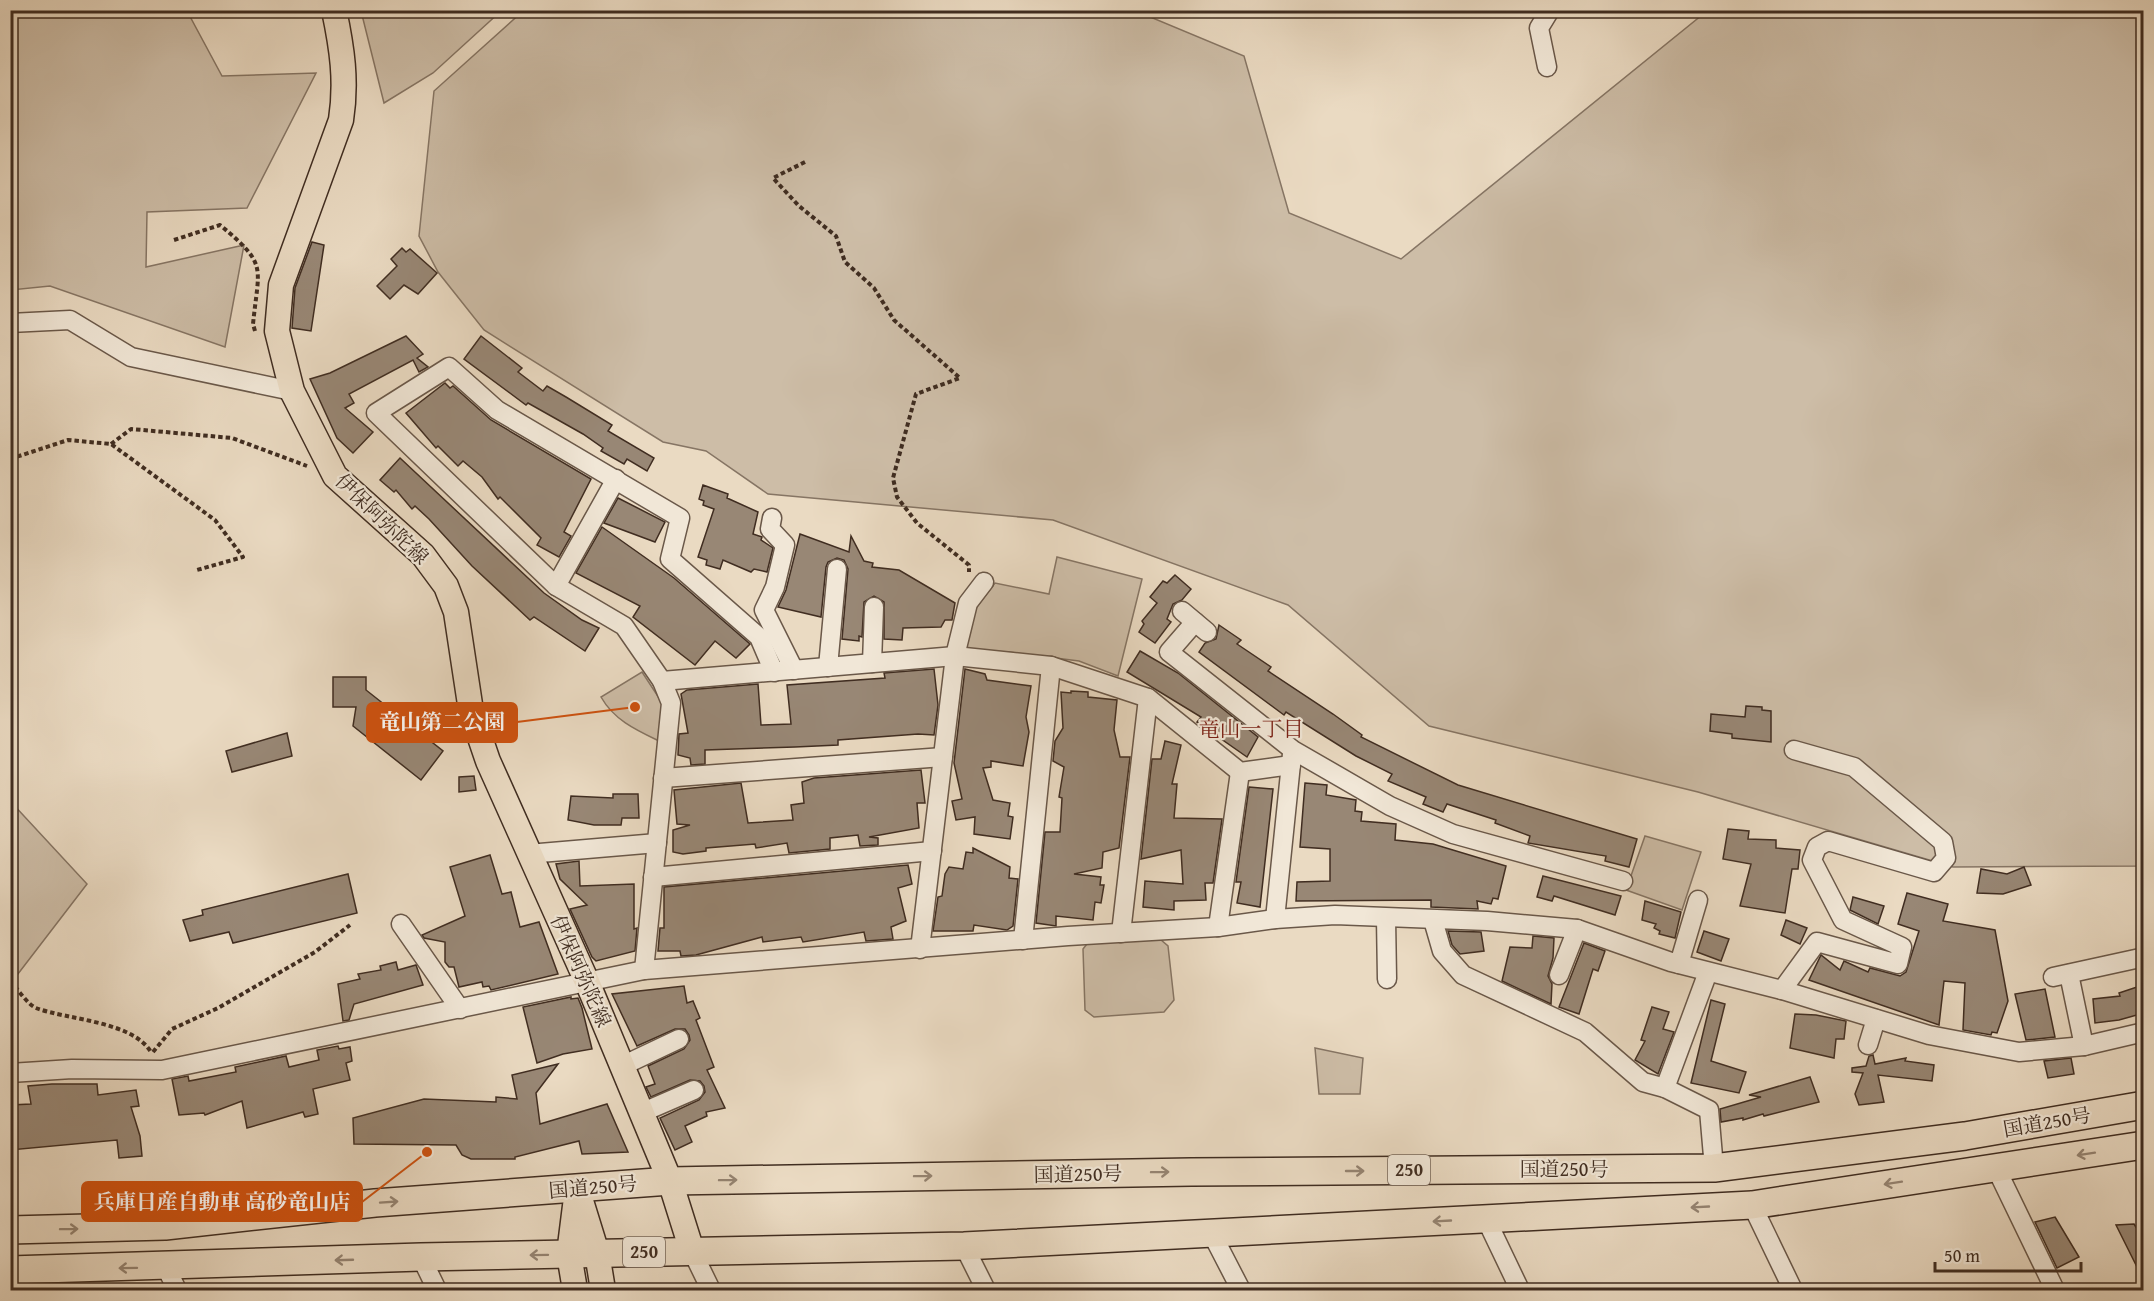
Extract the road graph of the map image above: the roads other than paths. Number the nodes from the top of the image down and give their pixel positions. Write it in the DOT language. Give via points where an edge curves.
graph roads {
  1 [pos="334,10"];
  2 [pos="1550,10"];
  3 [pos="1547,67"];
  4 [pos="10,323"];
  5 [pos="292,390"];
  6 [pos="616,479"];
  7 [pos="772,518"];
  8 [pos="837,568"];
  9 [pos="984,582"];
  10 [pos="556,586"];
  11 [pos="874,607"];
  12 [pos="1195,622"];
  13 [pos="954,656"];
  14 [pos="872,663"];
  15 [pos="1051,666"];
  16 [pos="828,667"];
  17 [pos="794,670"];
  18 [pos="774,672"];
  19 [pos="662,681"];
  20 [pos="1148,698"];
  21 [pos="1794,750"];
  22 [pos="943,757"];
  23 [pos="1292,758"];
  24 [pos="1240,772"];
  25 [pos="663,778"];
  26 [pos="657,843"];
  27 [pos="932,851"];
  28 [pos="528,854"];
  29 [pos="653,877"];
  30 [pos="1623,881"];
  31 [pos="1698,900"];
  32 [pos="1386,918"];
  33 [pos="1275,919"];
  34 [pos="1433,920"];
  35 [pos="401,924"];
  36 [pos="1218,927"];
  37 [pos="1577,929"];
  38 [pos="1121,933"];
  39 [pos="1023,940"];
  40 [pos="920,949"];
  41 [pos="2140,958"];
  42 [pos="1679,964"];
  43 [pos="644,970"];
  44 [pos="1708,972"];
  45 [pos="1559,975"];
  46 [pos="1387,979"];
  47 [pos="588,984"];
  48 [pos="1782,990"];
  49 [pos="460,1009"];
  50 [pos="1876,1019"];
  51 [pos="2144,1032"];
  52 [pos="679,1039"];
  53 [pos="1868,1045"];
  54 [pos="2084,1046"];
  55 [pos="622,1066"];
  56 [pos="10,1073"];
  57 [pos="1665,1088"];
  58 [pos="694,1090"];
  59 [pos="2144,1106"];
  60 [pos="641,1113"];
  61 [pos="2144,1144"];
  62 [pos="1714,1168"];
  63 [pos="1996,1168"];
  64 [pos="670,1180"];
  65 [pos="577,1188"];
  66 [pos="1752,1205"];
  67 [pos="1485,1219"];
  68 [pos="10,1230"];
  69 [pos="1211,1232"];
  70 [pos="964,1246"];
  71 [pos="692,1251"];
  72 [pos="597,1253"];
  73 [pos="569,1254"];
  74 [pos="421,1257"];
  75 [pos="10,1270"];
  76 [pos="171,1279"];
  77 [pos="437,1290"];
  78 [pos="575,1290"];
  79 [pos="603,1290"];
  80 [pos="711,1290"];
  81 [pos="986,1290"];
  82 [pos="1241,1290"];
  83 [pos="1520,1290"];
  84 [pos="1793,1290"];
  85 [pos="2055,1290"];
  1 -- 5 [label="main road, 伊保阿弥陀線" via="344,58 341,120 281,285 277,310 277,331"];
  2 -- 3 [label="street" via="1539,27"];
  4 -- 5 [label="street" via="70,320 131,357"];
  5 -- 28 [label="main road, 伊保阿弥陀線" via="335,476 423,555 446,586 456,612 471,711"];
  6 -- 10 [label="street"];
  6 -- 10 [label="street" via="497,410 448,367 376,413"];
  6 -- 18 [label="street" via="680,518 670,559 759,637"];
  7 -- 17 [label="street" via="770,529 785,545 775,587 764,610"];
  8 -- 16 [label="street"];
  9 -- 13 [label="street" via="968,603"];
  10 -- 19 [label="street" via="624,626"];
  11 -- 14 [label="street"];
  12 -- 23 [label="street" via="1169,652"];
  13 -- 14 [label="street"];
  13 -- 15 [label="street"];
  13 -- 22 [label="street"];
  14 -- 16 [label="street"];
  15 -- 20 [label="street"];
  15 -- 39 [label="street"];
  16 -- 17 [label="street"];
  17 -- 18 [label="street"];
  18 -- 19 [label="street"];
  19 -- 25 [label="street" via="671,703"];
  20 -- 24 [label="street"];
  20 -- 38 [label="street"];
  21 -- 48 [label="street" via="1854,767 1943,842 1946,858 1934,872 1828,841 1817,847 1812,860 1843,920 1902,948 1898,964 1817,942"];
  22 -- 25 [label="street"];
  22 -- 27 [label="street"];
  23 -- 24 [label="street"];
  23 -- 30 [label="street" via="1453,834"];
  23 -- 33 [label="street"];
  24 -- 36 [label="street"];
  25 -- 26 [label="street"];
  26 -- 28 [label="street"];
  26 -- 29 [label="street"];
  27 -- 29 [label="street"];
  27 -- 40 [label="street"];
  28 -- 47 [label="main road, 伊保阿弥陀線"];
  29 -- 43 [label="street"];
  31 -- 42 [label="street"];
  32 -- 33 [label="street" via="1335,915"];
  32 -- 34 [label="street"];
  32 -- 46 [label="street"];
  33 -- 36 [label="street"];
  34 -- 37 [label="street"];
  34 -- 57 [label="street" via="1442,951 1463,975 1585,1032 1643,1082"];
  35 -- 49 [label="street"];
  36 -- 38 [label="street"];
  37 -- 42 [label="street"];
  37 -- 45 [label="street"];
  38 -- 39 [label="street"];
  39 -- 40 [label="street"];
  40 -- 43 [label="street"];
  41 -- 54 [label="street" via="2061,976"];
  42 -- 44 [label="street"];
  43 -- 47 [label="street"];
  44 -- 48 [label="street"];
  44 -- 57 [label="street"];
  47 -- 49 [label="street"];
  47 -- 55 [label="main road, 伊保阿弥陀線"];
  48 -- 50 [label="street"];
  49 -- 56 [label="street" via="162,1070"];
  50 -- 53 [label="street"];
  50 -- 54 [label="street" via="1929,1035 2019,1052"];
  51 -- 54 [label="street"];
  52 -- 55 [label="street"];
  55 -- 60 [label="main road, 伊保阿弥陀線"];
  57 -- 62 [label="street" via="1709,1110"];
  58 -- 60 [label="street"];
  59 -- 62 [label="highway, 国道250号 / 250" via="1965,1136"];
  60 -- 64 [label="main road, 伊保阿弥陀線"];
  61 -- 63 [label="highway, 国道250号 / 250, one-way"];
  64 -- 62 [label="highway, 国道250号 / 250, one-way"];
  63 -- 66 [label="highway, 国道250号 / 250, one-way"];
  63 -- 85 [label="street"];
  64 -- 65 [label="highway, 国道250号 / 250"];
  64 -- 71 [label="main road, 伊保阿弥陀線"];
  68 -- 65 [label="highway, 国道250号 / 250, one-way" via="165,1226 375,1203"];
  65 -- 72 [label="main road"];
  65 -- 73 [label="main road"];
  66 -- 67 [label="highway, 国道250号 / 250, one-way"];
  66 -- 84 [label="street"];
  67 -- 69 [label="highway, 国道250号 / 250, one-way"];
  67 -- 83 [label="street"];
  69 -- 70 [label="highway, 国道250号 / 250"];
  69 -- 82 [label="street"];
  70 -- 71 [label="highway, 国道250号 / 250"];
  70 -- 81 [label="street"];
  71 -- 72 [label="highway, 国道250号 / 250"];
  71 -- 80 [label="street"];
  72 -- 73 [label="highway, 国道250号 / 250"];
  72 -- 79 [label="main road"];
  73 -- 74 [label="highway, 国道250号 / 250, one-way"];
  73 -- 78 [label="main road"];
  74 -- 76 [label="highway, 国道250号 / 250, one-way"];
  74 -- 77 [label="street"];
  76 -- 75 [label="highway, 国道250号 / 250, one-way"];
}
